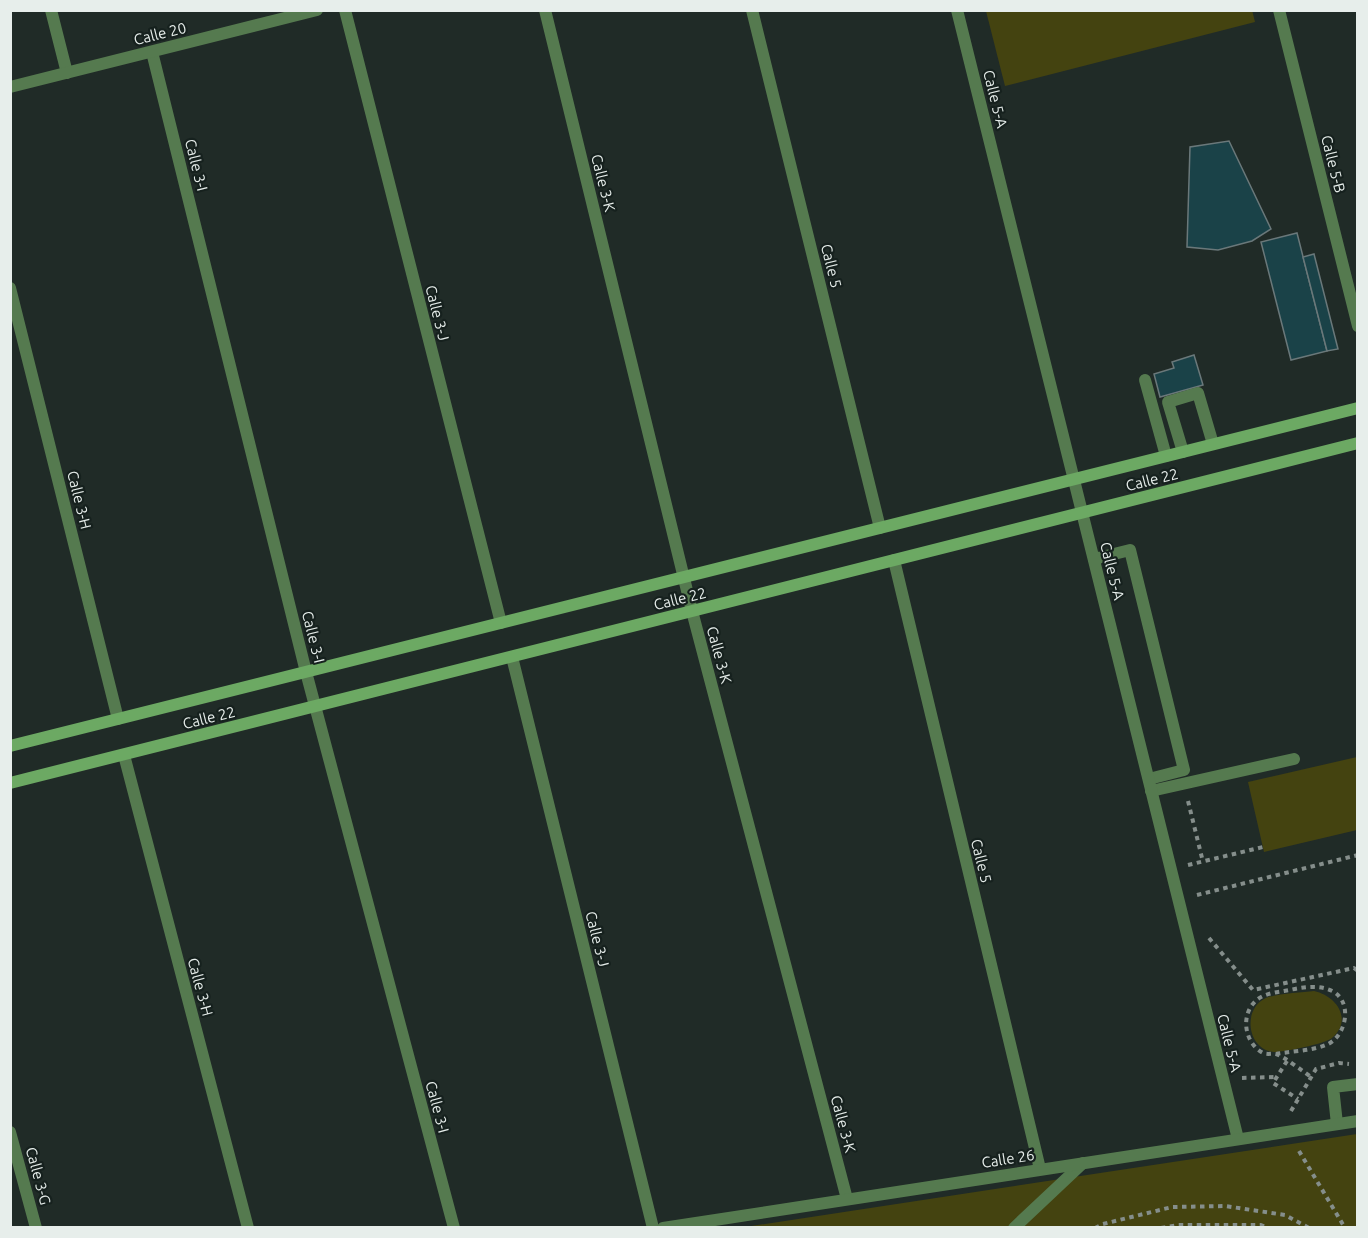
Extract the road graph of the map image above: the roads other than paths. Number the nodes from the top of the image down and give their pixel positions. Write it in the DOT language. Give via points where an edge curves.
graph roads {
  1 [pos="51,10"];
  2 [pos="258,10"];
  3 [pos="317,10"];
  4 [pos="345,10"];
  5 [pos="546,10"];
  6 [pos="752,10"];
  7 [pos="957,10"];
  8 [pos="1279,10"];
  9 [pos="261,24"];
  10 [pos="152,52"];
  11 [pos="67,73"];
  12 [pos="10,87"];
  13 [pos="10,288"];
  14 [pos="1358,326"];
  15 [pos="1145,380"];
  16 [pos="1358,408"];
  17 [pos="1358,443"];
  18 [pos="1213,444"];
  19 [pos="1183,452"];
  20 [pos="1166,456"];
  21 [pos="1074,480"];
  22 [pos="1083,512"];
  23 [pos="880,528"];
  24 [pos="1094,559"];
  25 [pos="894,560"];
  26 [pos="684,577"];
  27 [pos="692,611"];
  28 [pos="501,623"];
  29 [pos="512,657"];
  30 [pos="306,672"];
  31 [pos="315,706"];
  32 [pos="118,719"];
  33 [pos="10,746"];
  34 [pos="124,755"];
  35 [pos="1294,759"];
  36 [pos="10,783"];
  37 [pos="1150,785"];
  38 [pos="1358,1084"];
  39 [pos="1358,1121"];
  40 [pos="1337,1124"];
  41 [pos="10,1132"];
  42 [pos="1238,1139"];
  43 [pos="1083,1163"];
  44 [pos="1040,1169"];
  45 [pos="847,1199"];
  46 [pos="36,1227"];
  47 [pos="248,1227"];
  48 [pos="454,1227"];
  49 [pos="653,1227"];
  50 [pos="663,1227"];
  51 [pos="1014,1227"];
  1 -- 11 [label="street"];
  2 -- 9 [label="street"];
  3 -- 9 [label="street, Calle 20"];
  4 -- 28 [label="street, Calle 3-J"];
  5 -- 26 [label="street, Calle 3-K"];
  6 -- 23 [label="street, Calle 5"];
  7 -- 21 [label="street, Calle 5-A"];
  8 -- 14 [label="street, Calle 5-B"];
  9 -- 10 [label="street, Calle 20"];
  10 -- 11 [label="street, Calle 20"];
  10 -- 30 [label="street, Calle 3-I"];
  11 -- 12 [label="street, Calle 20"];
  13 -- 32 [label="street, Calle 3-H"];
  15 -- 20 [label="street"];
  16 -- 18 [label="street, Calle 22"];
  17 -- 22 [label="street, Calle 22"];
  18 -- 19 [label="street, Calle 22"];
  18 -- 19 [label="street" via="1198,393 1168,402"];
  19 -- 20 [label="street, Calle 22"];
  20 -- 21 [label="street, Calle 22"];
  21 -- 22 [label="street, Calle 5-A"];
  21 -- 23 [label="street, Calle 22"];
  22 -- 24 [label="street, Calle 5-A"];
  22 -- 25 [label="street, Calle 22"];
  23 -- 26 [label="street, Calle 22"];
  24 -- 37 [label="street, Calle 5-A"];
  24 -- 37 [label="street" via="1130,550 1184,770"];
  25 -- 27 [label="street, Calle 22"];
  25 -- 44 [label="street, Calle 5"];
  26 -- 27 [label="street, Calle 3-K"];
  26 -- 28 [label="street, Calle 22"];
  27 -- 29 [label="street, Calle 22"];
  27 -- 45 [label="street, Calle 3-K"];
  28 -- 30 [label="street, Calle 22"];
  29 -- 31 [label="street, Calle 22"];
  29 -- 49 [label="street, Calle 3-J"];
  30 -- 31 [label="street, Calle 3-I"];
  30 -- 32 [label="street, Calle 22"];
  31 -- 34 [label="street, Calle 22"];
  31 -- 48 [label="street, Calle 3-I"];
  32 -- 33 [label="street, Calle 22"];
  34 -- 36 [label="street, Calle 22"];
  34 -- 47 [label="street, Calle 3-H"];
  35 -- 37 [label="street" via="1184,784"];
  37 -- 42 [label="street, Calle 5-A"];
  38 -- 40 [label="street" via="1333,1087"];
  39 -- 40 [label="street, Calle 26"];
  40 -- 42 [label="street, Calle 26"];
  41 -- 46 [label="street, Calle 3-G"];
  42 -- 43 [label="street, Calle 26"];
  43 -- 44 [label="street, Calle 26"];
  43 -- 51 [label="street"];
  44 -- 45 [label="street, Calle 26"];
  45 -- 50 [label="street, Calle 26"];
}
